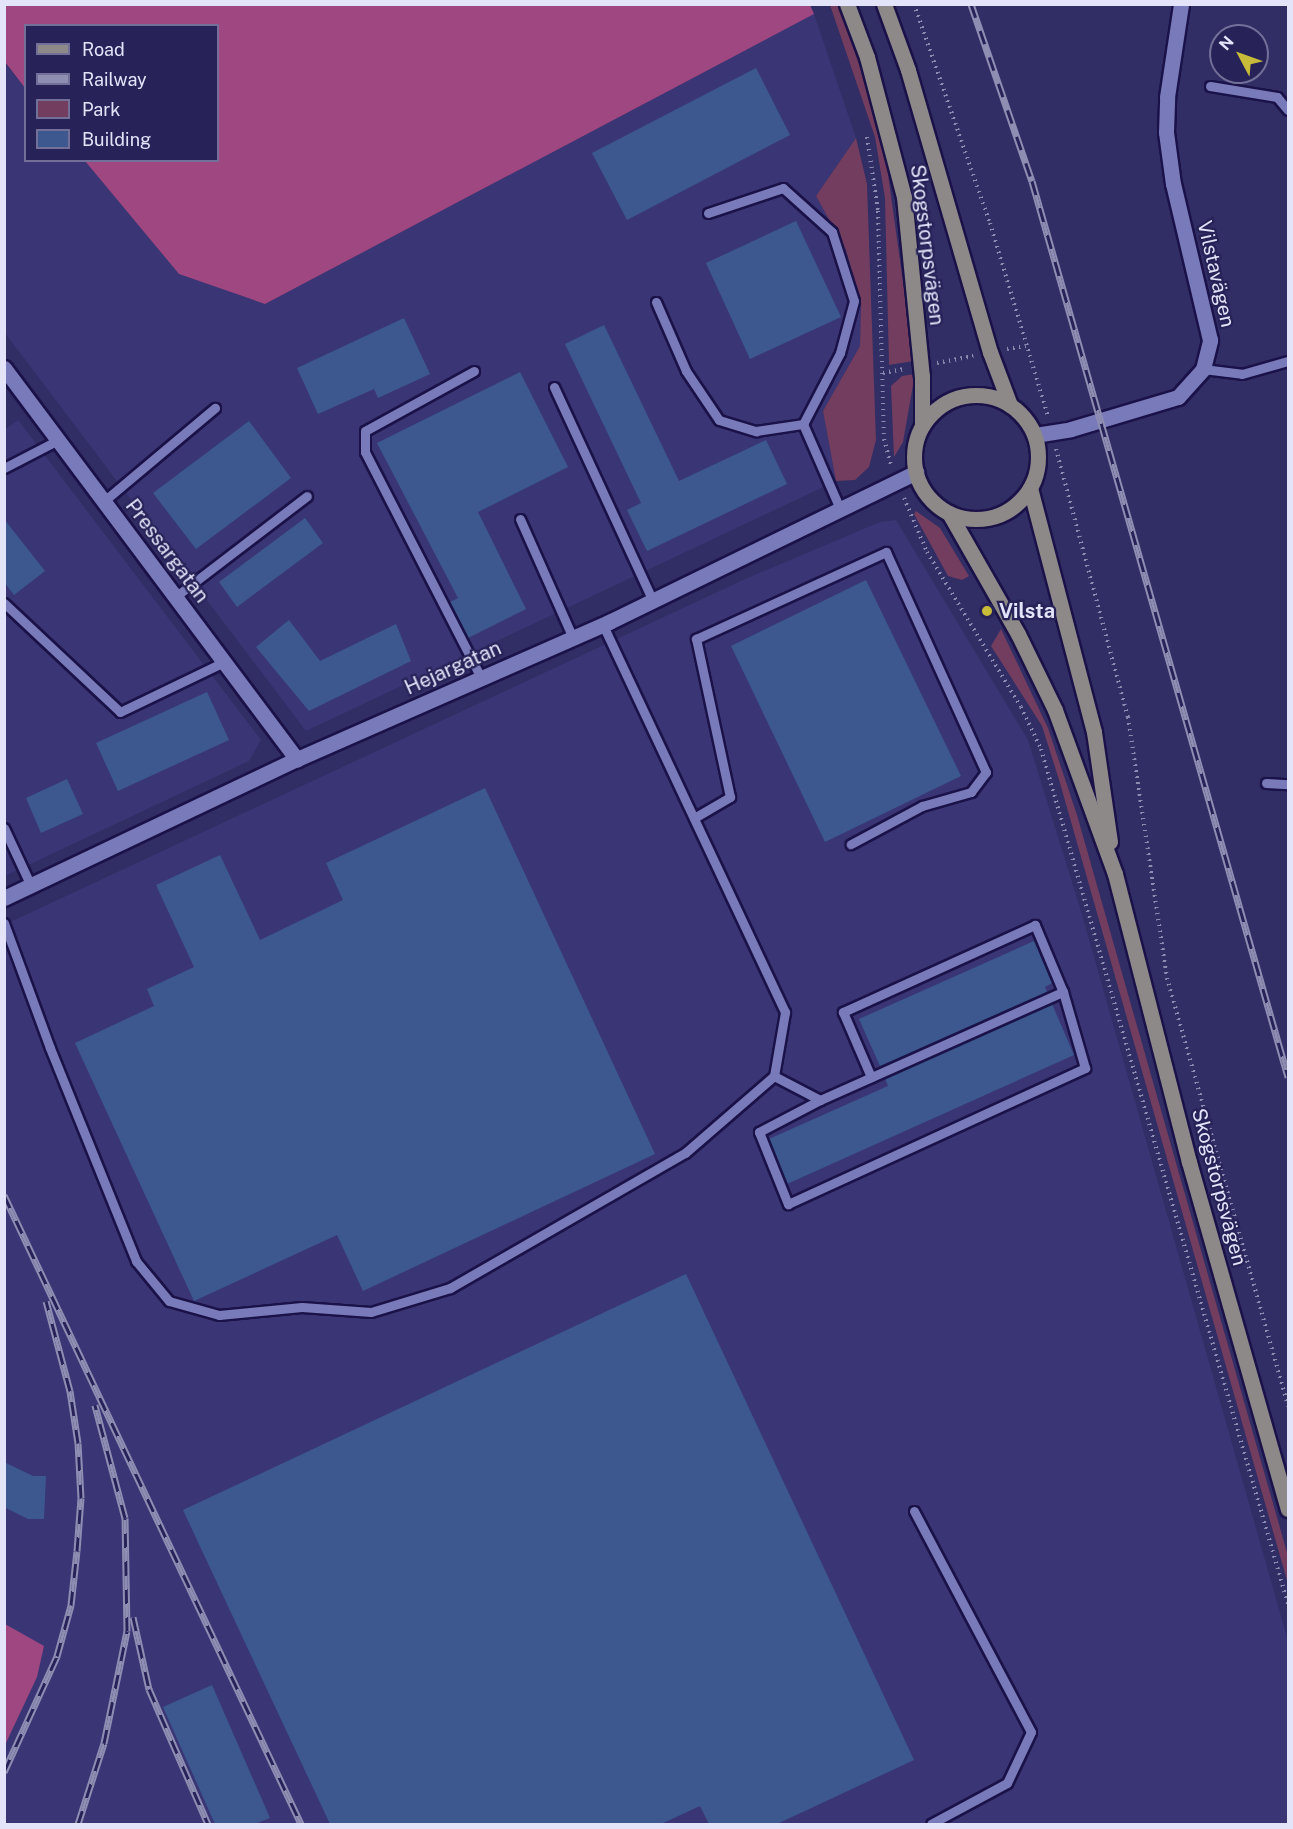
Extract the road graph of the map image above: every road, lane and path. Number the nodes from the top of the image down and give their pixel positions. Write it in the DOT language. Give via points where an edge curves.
graph roads {
  1 [pos="847,4"];
  2 [pos="884,4"];
  3 [pos="915,4"];
  4 [pos="1181,4"];
  5 [pos="1210,86"];
  6 [pos="1288,110"];
  7 [pos="865,129"];
  8 [pos="708,213"];
  9 [pos="656,302"];
  10 [pos="990,352"];
  11 [pos="1288,361"];
  12 [pos="921,366"];
  13 [pos="4,369"];
  14 [pos="1203,369"];
  15 [pos="474,371"];
  16 [pos="554,387"];
  17 [pos="1010,405"];
  18 [pos="215,408"];
  19 [pos="803,424"];
  20 [pos="922,426"];
  21 [pos="1052,432"];
  22 [pos="1035,435"];
  23 [pos="58,440"];
  24 [pos="4,468"];
  25 [pos="916,472"];
  26 [pos="898,484"];
  27 [pos="1030,488"];
  28 [pos="307,496"];
  29 [pos="104,501"];
  30 [pos="842,511"];
  31 [pos="949,513"];
  32 [pos="520,519"];
  33 [pos="175,597"];
  34 [pos="653,601"];
  35 [pos="4,603"];
  36 [pos="603,625"];
  37 [pos="573,638"];
  38 [pos="224,662"];
  39 [pos="481,678"];
  40 [pos="297,759"];
  41 [pos="1266,783"];
  42 [pos="1288,784"];
  43 [pos="694,818"];
  44 [pos="4,828"];
  45 [pos="851,844"];
  46 [pos="1115,874"];
  47 [pos="31,886"];
  48 [pos="4,898"];
  49 [pos="4,923"];
  50 [pos="1064,992"];
  51 [pos="774,1076"];
  52 [pos="871,1077"];
  53 [pos="820,1100"];
  54 [pos="1288,1406"];
  55 [pos="1288,1509"];
  56 [pos="914,1511"];
  57 [pos="1288,1604"];
  58 [pos="931,1824"];
  1 -- 12 [label="main road, Skogstorpsvägen" via="867,57 904,197"];
  2 -- 10 [label="main road, Skogstorpsvägen" via="908,70"];
  3 -- 21 [label="path" via="990,223"];
  4 -- 14 [label="street, Vilstavägen" via="1167,97 1166,132 1173,184 1210,340"];
  5 -- 6 [label="lane" via="1277,97"];
  7 -- 26 [label="path" via="878,211 884,439"];
  8 -- 19 [label="lane" via="783,188 832,232 854,301 840,353"];
  9 -- 19 [label="lane" via="686,371 719,420 756,431"];
  10 -- 12 [label="path"];
  10 -- 17 [label="main road, Skogstorpsvägen"];
  11 -- 14 [label="lane" via="1242,374"];
  12 -- 20 [label="main road, Skogstorpsvägen"];
  13 -- 23 [label="street, Pressargatan"];
  14 -- 21 [label="street, Vilstavägen" via="1178,397"];
  15 -- 39 [label="lane" via="364,431 365,452"];
  16 -- 34 [label="lane"];
  17 -- 20 [label="main road" via="988,396 956,398 936,409"];
  17 -- 22 [label="main road"];
  18 -- 29 [label="lane"];
  19 -- 30 [label="lane"];
  20 -- 25 [label="main road" via="914,451"];
  21 -- 22 [label="street, Vilstavägen"];
  21 -- 54 [label="path" via="1128,717 1167,978"];
  22 -- 27 [label="main road" via="1038,462"];
  23 -- 24 [label="lane"];
  23 -- 29 [label="street, Pressargatan"];
  25 -- 26 [label="street, Hejargatan"];
  25 -- 31 [label="main road" via="927,495"];
  26 -- 30 [label="street, Hejargatan"];
  26 -- 57 [label="path" via="927,552 1021,707 1041,749"];
  27 -- 31 [label="main road" via="1018,503 996,516 972,519"];
  27 -- 46 [label="main road, Skogstorpsvägen" via="1094,732"];
  28 -- 33 [label="lane"];
  29 -- 33 [label="street, Pressargatan"];
  30 -- 34 [label="street, Hejargatan"];
  31 -- 46 [label="main road, Skogstorpsvägen" via="1018,634 1055,710"];
  32 -- 37 [label="lane"];
  33 -- 38 [label="street, Pressargatan"];
  34 -- 36 [label="street, Hejargatan"];
  35 -- 38 [label="lane" via="120,712"];
  36 -- 37 [label="street, Hejargatan"];
  36 -- 43 [label="lane"];
  37 -- 39 [label="street, Hejargatan"];
  38 -- 40 [label="street, Pressargatan"];
  39 -- 40 [label="street, Hejargatan"];
  40 -- 47 [label="street, Hejargatan"];
  41 -- 42 [label="lane"];
  43 -- 45 [label="lane" via="730,797 696,639 886,552 986,772 971,792 922,806"];
  43 -- 51 [label="lane" via="785,1012"];
  44 -- 47 [label="lane"];
  46 -- 55 [label="main road, Skogstorpsvägen" via="1189,1162"];
  47 -- 48 [label="street, Hejargatan"];
  49 -- 51 [label="lane" via="136,1261 169,1301 219,1315 302,1307 371,1312 450,1288 685,1154"];
  50 -- 52 [label="lane"];
  50 -- 52 [label="lane" via="1035,925 843,1012"];
  50 -- 53 [label="lane" via="1085,1068 788,1204 759,1132"];
  51 -- 53 [label="lane"];
  52 -- 53 [label="lane"];
  56 -- 58 [label="lane" via="1031,1732 1007,1783"];
}
